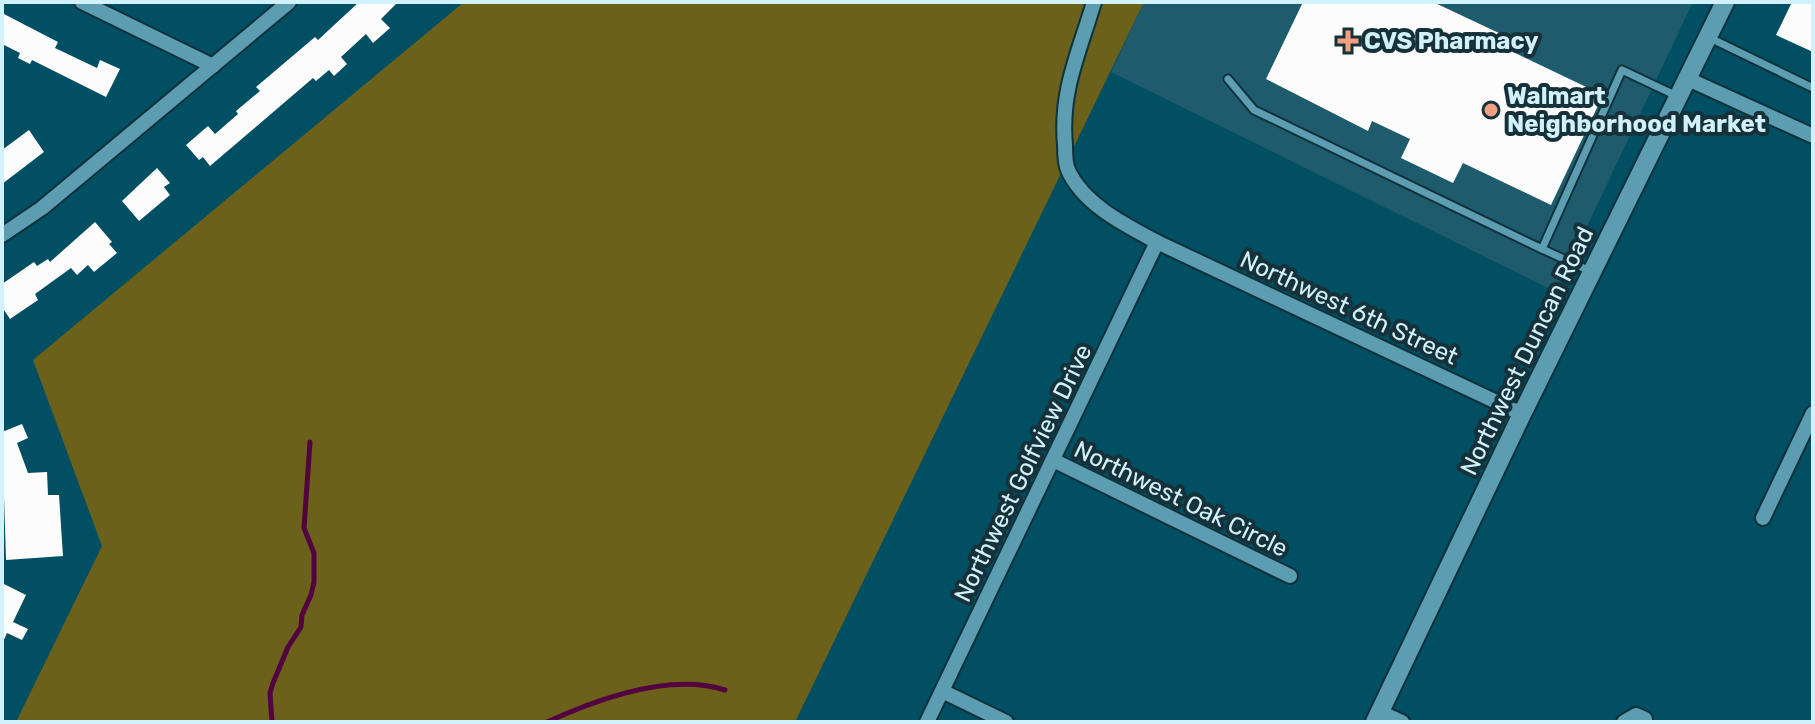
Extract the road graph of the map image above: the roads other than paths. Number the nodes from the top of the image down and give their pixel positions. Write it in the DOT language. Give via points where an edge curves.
graph roads {
  1 [pos="82,2"];
  2 [pos="289,2"];
  3 [pos="1094,2"];
  4 [pos="1725,2"];
  5 [pos="1708,37"];
  6 [pos="213,66"];
  7 [pos="1228,79"];
  8 [pos="1688,79"];
  9 [pos="1813,88"];
  10 [pos="1679,97"];
  11 [pos="1813,136"];
  12 [pos="2,235"];
  13 [pos="1157,242"];
  14 [pos="1542,249"];
  15 [pos="1592,272"];
  16 [pos="1813,413"];
  17 [pos="1522,414"];
  18 [pos="1053,460"];
  19 [pos="1763,518"];
  20 [pos="1290,576"];
  21 [pos="942,691"];
  22 [pos="1378,717"];
  23 [pos="1645,719"];
  24 [pos="927,722"];
  25 [pos="1006,722"];
  26 [pos="1402,722"];
  27 [pos="1624,722"];
  1 -- 6 [label="street"];
  2 -- 6 [label="street"];
  3 -- 13 [label="street, Northwest 6th Street" via="1062,116 1067,168 1086,195 1119,222"];
  4 -- 5 [label="street, Northwest Duncan Road"];
  5 -- 8 [label="street, Northwest Duncan Road"];
  5 -- 9 [label="lane"];
  6 -- 12 [label="street"];
  7 -- 14 [label="lane" via="1254,110"];
  8 -- 10 [label="street, Northwest Duncan Road"];
  8 -- 11 [label="street"];
  10 -- 14 [label="lane" via="1622,70"];
  10 -- 15 [label="street, Northwest Duncan Road"];
  13 -- 17 [label="street, Northwest 6th Street"];
  13 -- 18 [label="street, Northwest Golfview Drive"];
  14 -- 15 [label="lane"];
  15 -- 17 [label="street, Northwest Duncan Road"];
  16 -- 19 [label="street"];
  17 -- 22 [label="street, Northwest Duncan Road"];
  18 -- 20 [label="street, Northwest Oak Circle"];
  18 -- 21 [label="street, Northwest Golfview Drive"];
  21 -- 24 [label="street, Northwest Golfview Drive"];
  21 -- 25 [label="street"];
  22 -- 26 [label="street"];
  23 -- 27 [label="street" via="1636,715"];
}
